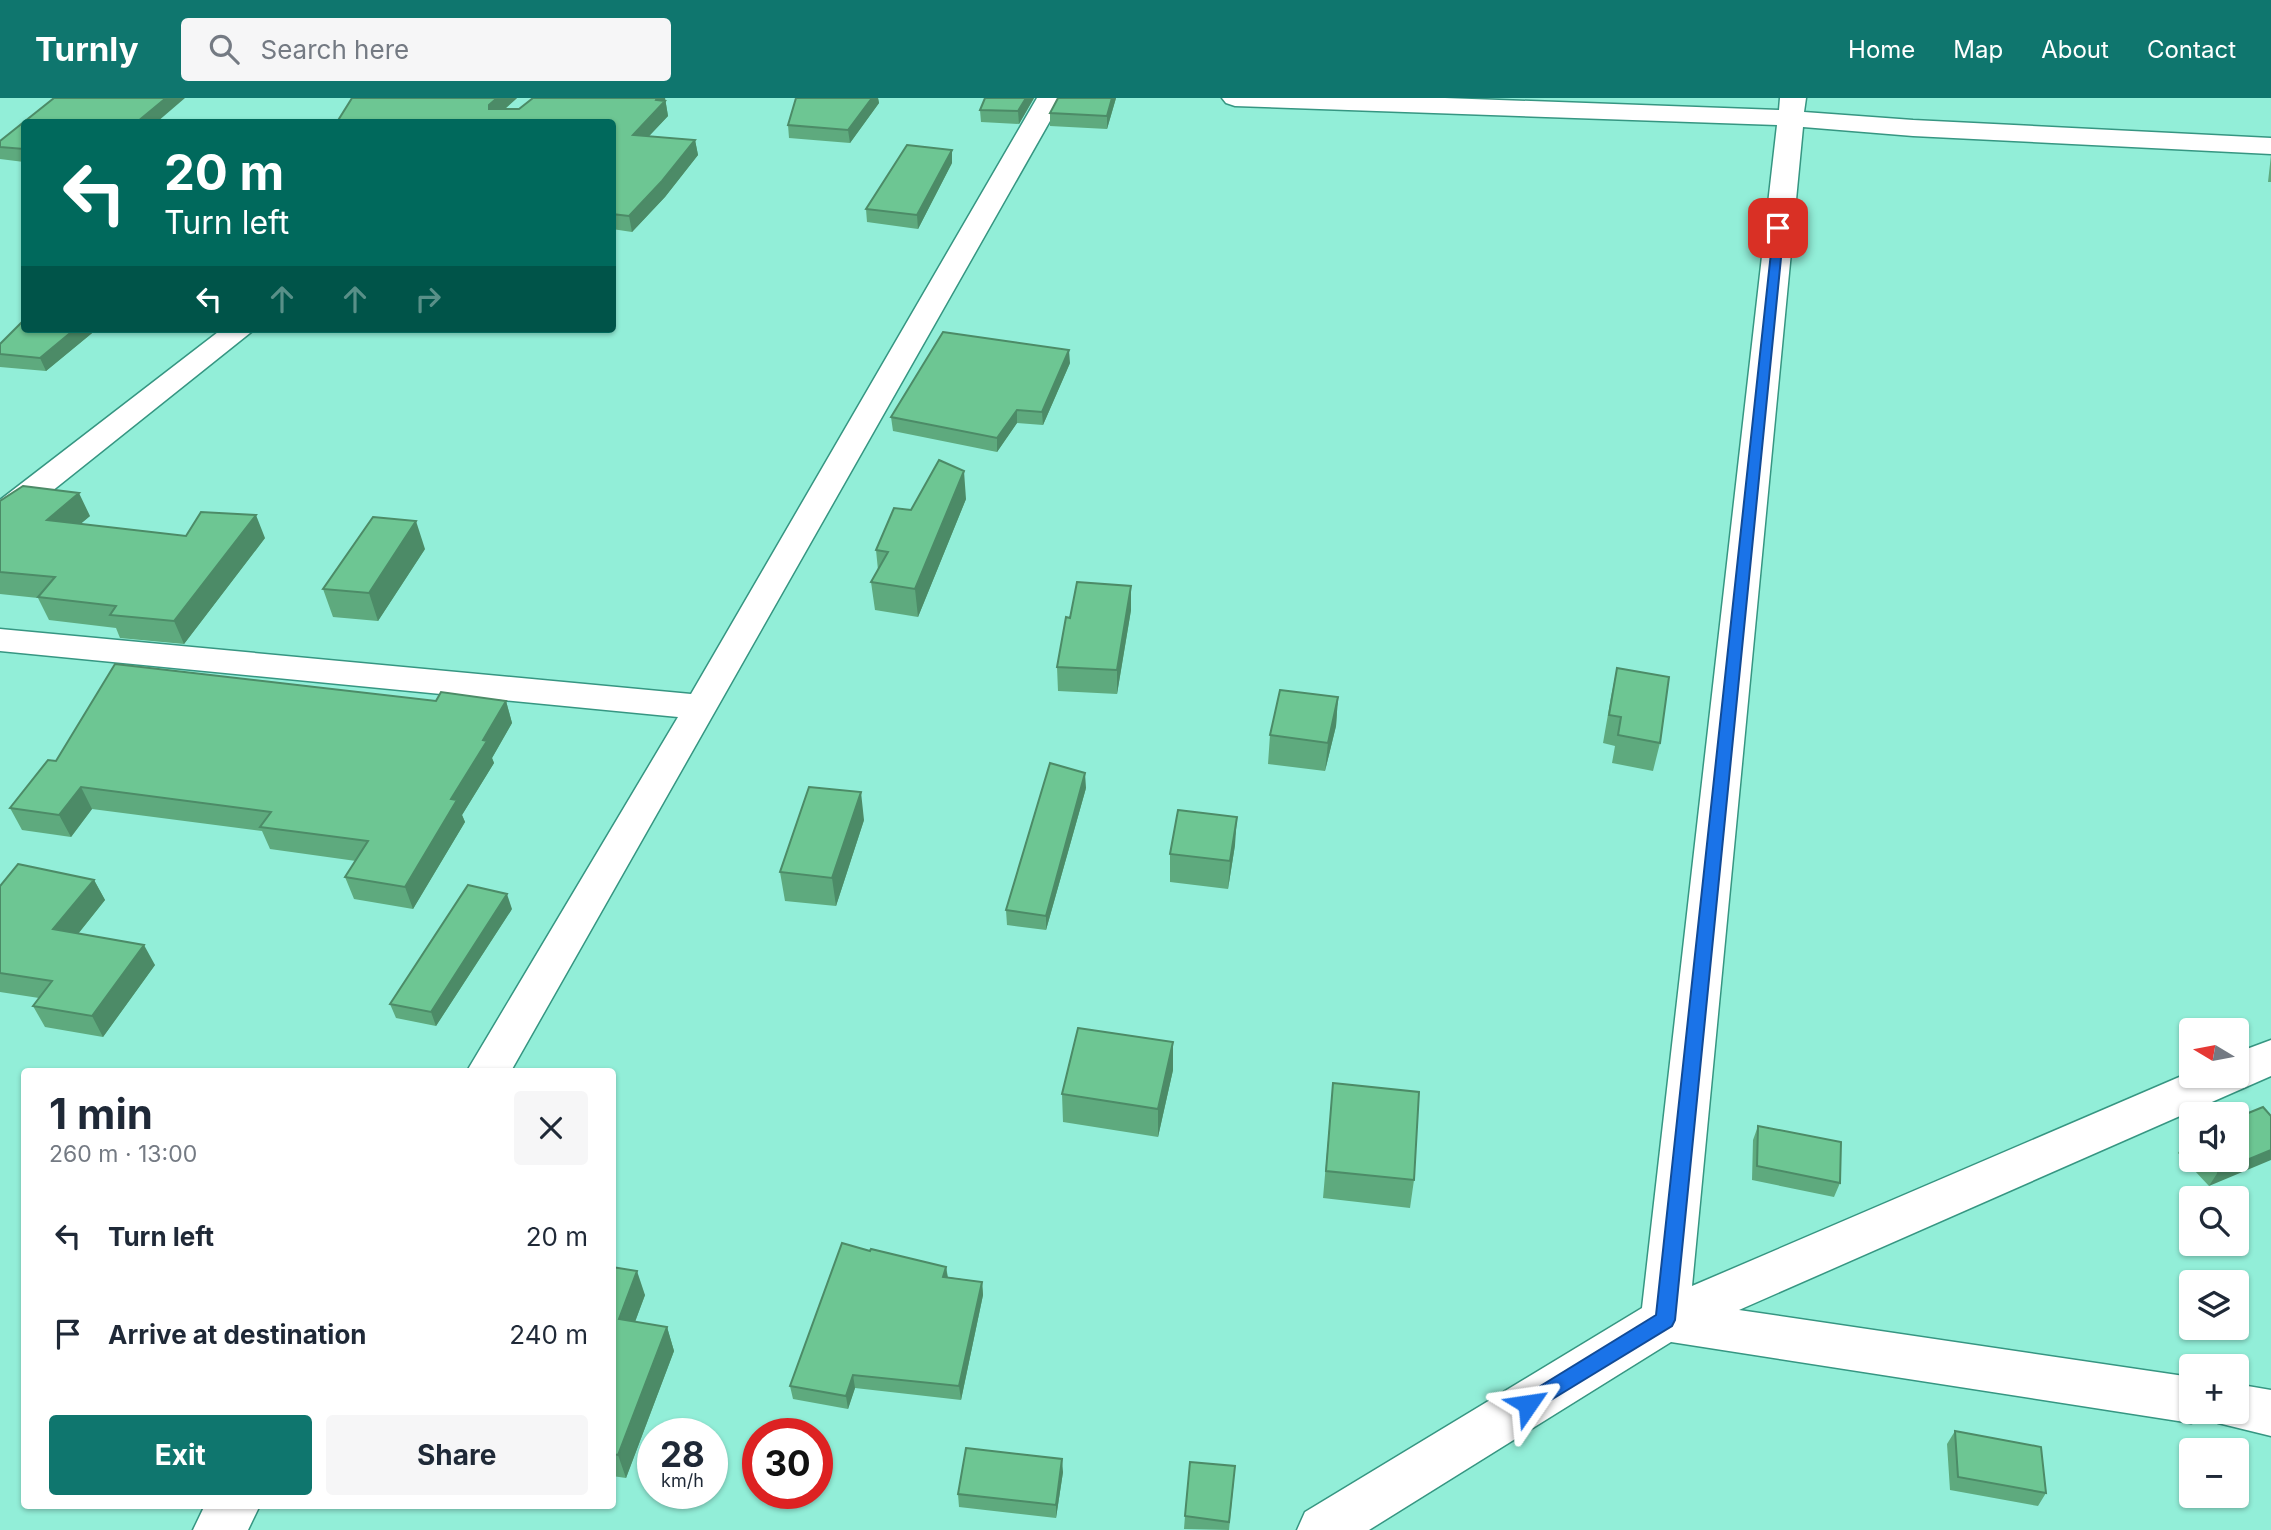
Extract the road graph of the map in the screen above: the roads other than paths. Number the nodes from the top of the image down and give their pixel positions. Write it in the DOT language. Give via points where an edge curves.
graph roads {
  1 [pos="1050,98"];
  2 [pos="1235,98"];
  3 [pos="1791,108"];
  4 [pos="2271,146"];
  5 [pos="235,333"];
  6 [pos="0,516"];
  7 [pos="0,640"];
  8 [pos="702,707"];
  9 [pos="2271,1057"];
  10 [pos="2249,1066"];
  11 [pos="490,1068"];
  12 [pos="2198,1088"];
  13 [pos="1665,1320"];
  14 [pos="2179,1398"];
  15 [pos="2249,1409"];
  16 [pos="2271,1413"];
  17 [pos="232,1509"];
  18 [pos="219,1530"];
  19 [pos="1323,1530"];
  1 -- 8 [label="street"];
  2 -- 3 [label="street"];
  3 -- 4 [label="street" via="1913,128"];
  3 -- 13 [label="street"];
  5 -- 6 [label="street"];
  7 -- 8 [label="street"];
  8 -- 11 [label="street"];
  9 -- 10 [label="street"];
  12 -- 13 [label="street"];
  13 -- 14 [label="street"];
  13 -- 19 [label="street"];
  15 -- 16 [label="street"];
  17 -- 18 [label="street"];
}
